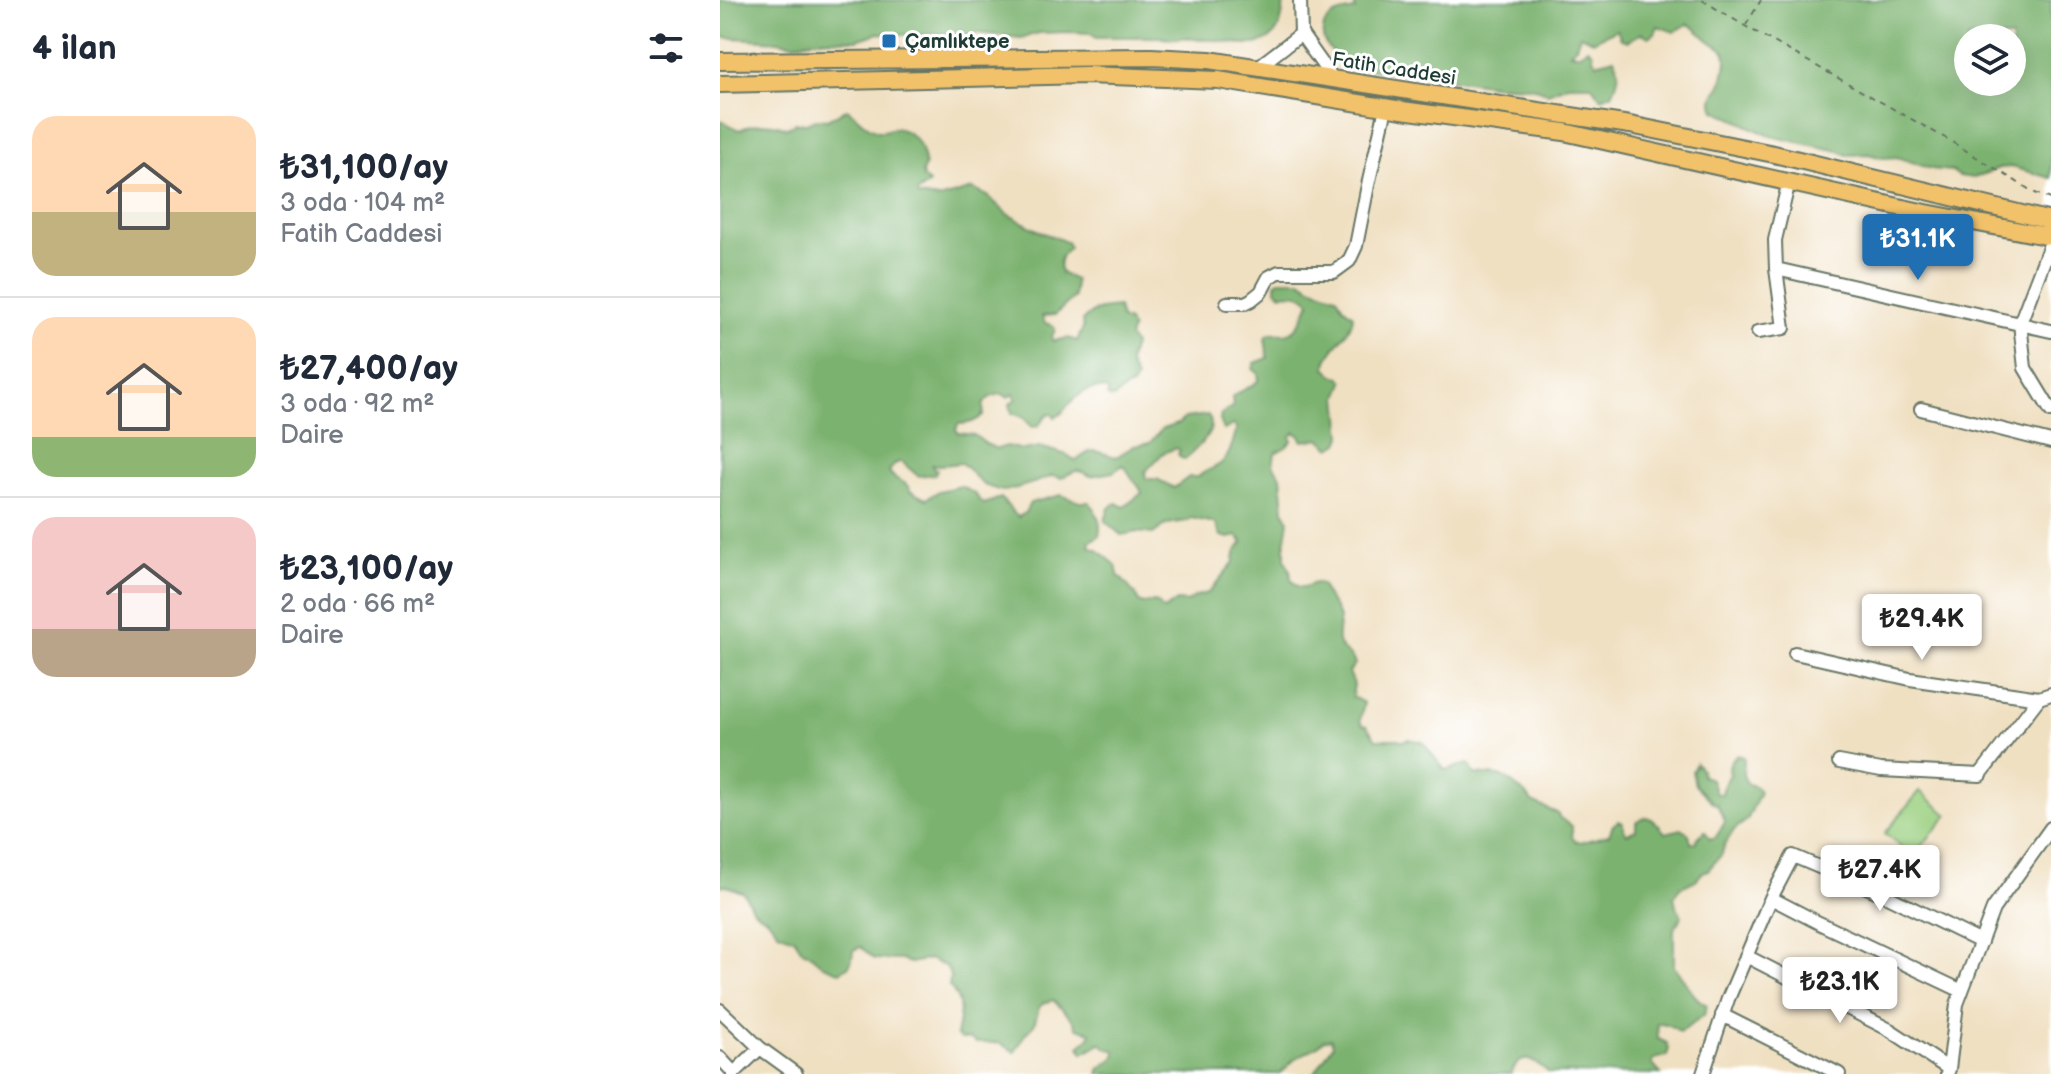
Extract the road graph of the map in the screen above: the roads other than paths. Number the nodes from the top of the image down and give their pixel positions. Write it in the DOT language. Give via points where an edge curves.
graph roads {
  1 [pos="1300,0"];
  2 [pos="1301,34"];
  3 [pos="720,61"];
  4 [pos="1258,67"];
  5 [pos="1333,79"];
  6 [pos="720,84"];
  7 [pos="1386,108"];
  8 [pos="1789,181"];
  9 [pos="2051,221"];
  10 [pos="2051,240"];
  11 [pos="1776,269"];
  12 [pos="1227,303"];
  13 [pos="2020,323"];
  14 [pos="2051,331"];
  15 [pos="1758,332"];
  16 [pos="1921,409"];
  17 [pos="2050,409"];
  18 [pos="2051,442"];
  19 [pos="1795,653"];
  20 [pos="2045,696"];
  21 [pos="1839,762"];
  22 [pos="2051,828"];
  23 [pos="1771,898"];
  24 [pos="1981,942"];
  25 [pos="1746,956"];
  26 [pos="1962,991"];
  27 [pos="720,1010"];
  28 [pos="1722,1015"];
  29 [pos="760,1048"];
  30 [pos="720,1058"];
  31 [pos="1948,1072"];
  32 [pos="733,1074"];
  33 [pos="796,1074"];
  34 [pos="1703,1074"];
  35 [pos="1839,1074"];
  1 -- 2 [label="street"];
  2 -- 4 [label="street"];
  2 -- 5 [label="street"];
  3 -- 4 [label="main road, Fatih Caddesi" via="1151,57"];
  4 -- 5 [label="main road, Fatih Caddesi"];
  5 -- 9 [label="main road, Fatih Caddesi" via="1630,125"];
  6 -- 7 [label="main road, Fatih Caddesi" via="1100,76 1218,80"];
  7 -- 8 [label="main road, Fatih Caddesi" via="1564,132"];
  7 -- 12 [label="street" via="1349,261 1334,272 1274,273 1251,300"];
  8 -- 10 [label="main road, Fatih Caddesi"];
  8 -- 11 [label="street" via="1775,240"];
  10 -- 13 [label="street"];
  11 -- 13 [label="street"];
  11 -- 15 [label="street" via="1784,328"];
  13 -- 14 [label="street"];
  13 -- 17 [label="street" via="2025,368"];
  16 -- 18 [label="street"];
  19 -- 20 [label="street" via="1910,679"];
  20 -- 21 [label="street" via="1980,775 1881,770"];
  22 -- 24 [label="street" via="1993,909"];
  23 -- 24 [label="street" via="1793,856"];
  23 -- 25 [label="street"];
  23 -- 26 [label="street"];
  24 -- 26 [label="street"];
  25 -- 28 [label="street"];
  25 -- 31 [label="street" via="1890,1030"];
  26 -- 31 [label="street"];
  27 -- 29 [label="street"];
  28 -- 34 [label="street"];
  28 -- 35 [label="street"];
  29 -- 32 [label="street"];
  29 -- 33 [label="street"];
  30 -- 32 [label="street"];
}
